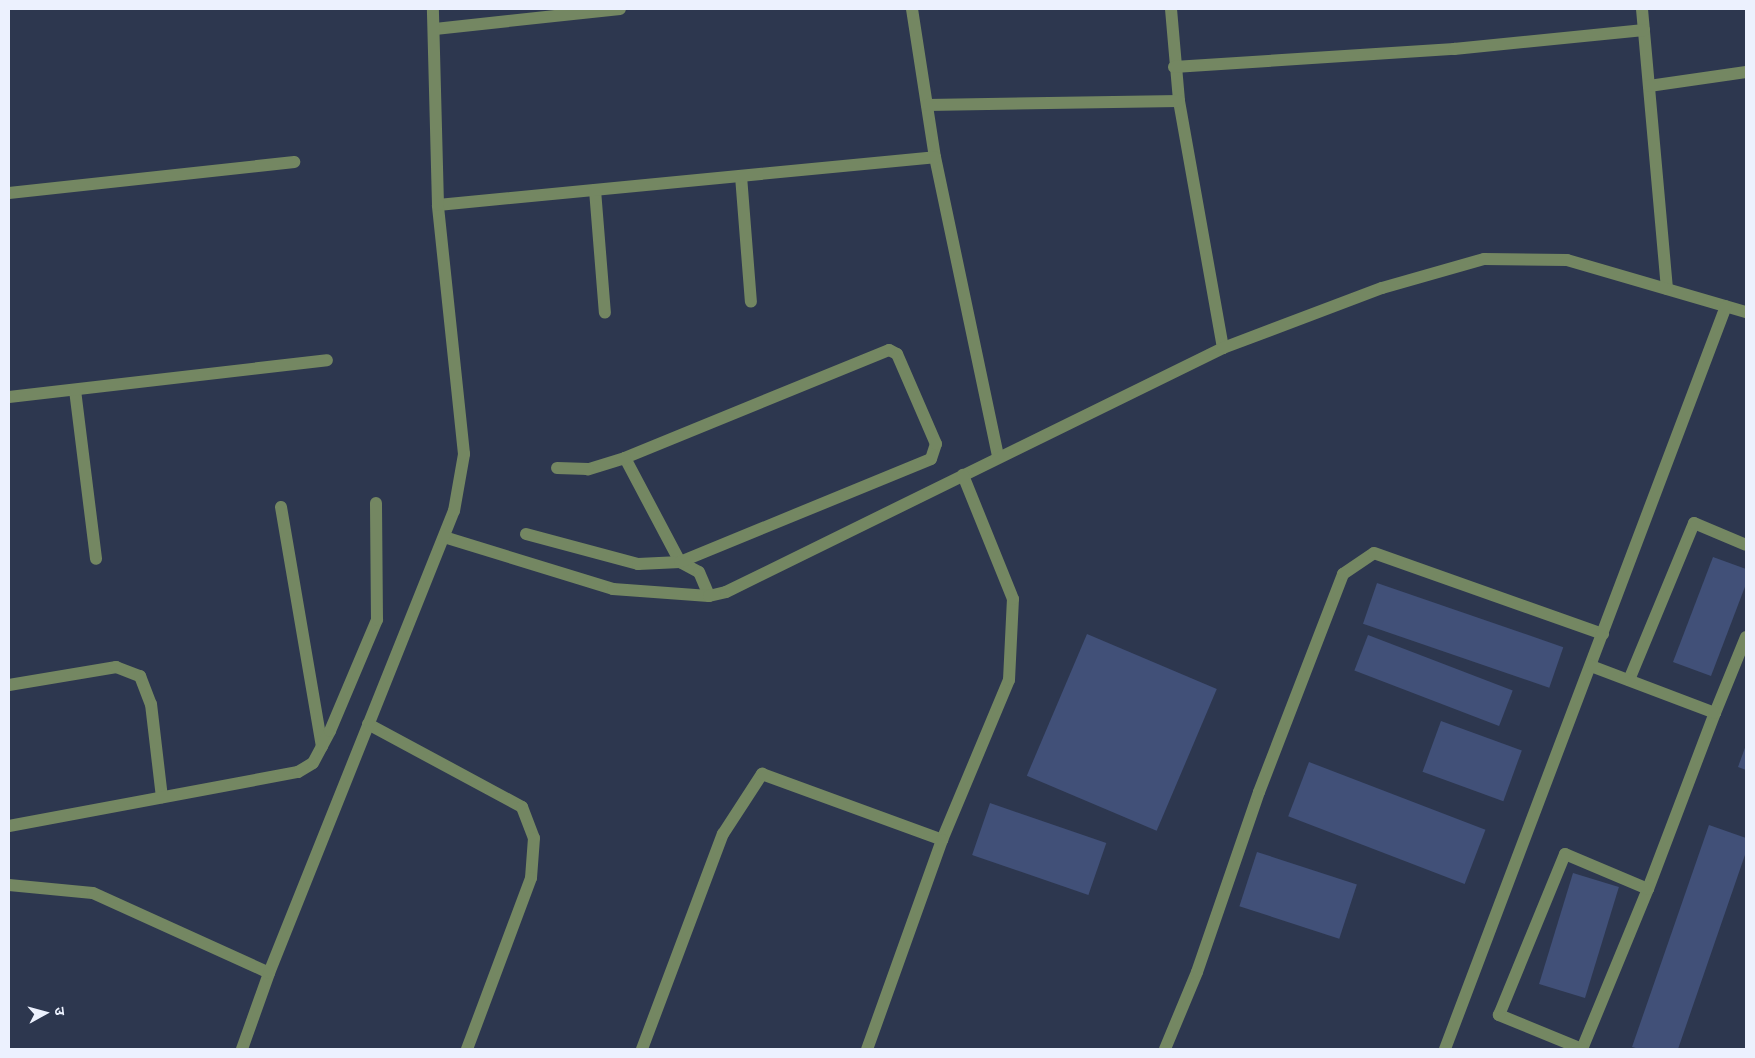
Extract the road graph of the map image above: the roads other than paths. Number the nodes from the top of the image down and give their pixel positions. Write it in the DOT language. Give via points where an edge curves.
graph roads {
  1 [pos="433,9"];
  2 [pos="620,9"];
  3 [pos="912,9"];
  4 [pos="1170,9"];
  5 [pos="1642,9"];
  6 [pos="435,29"];
  7 [pos="1644,30"];
  8 [pos="1174,67"];
  9 [pos="1746,72"];
  10 [pos="1649,86"];
  11 [pos="1179,101"];
  12 [pos="927,105"];
  13 [pos="935,157"];
  14 [pos="294,162"];
  15 [pos="741,176"];
  16 [pos="595,190"];
  17 [pos="9,193"];
  18 [pos="438,205"];
  19 [pos="1667,289"];
  20 [pos="751,302"];
  21 [pos="1726,306"];
  22 [pos="1746,312"];
  23 [pos="605,314"];
  24 [pos="1222,348"];
  25 [pos="327,360"];
  26 [pos="75,390"];
  27 [pos="9,397"];
  28 [pos="626,458"];
  29 [pos="998,458"];
  30 [pos="557,468"];
  31 [pos="963,475"];
  32 [pos="376,503"];
  33 [pos="280,507"];
  34 [pos="526,534"];
  35 [pos="444,538"];
  36 [pos="1746,545"];
  37 [pos="96,559"];
  38 [pos="680,562"];
  39 [pos="709,596"];
  40 [pos="1603,634"];
  41 [pos="1746,636"];
  42 [pos="1591,666"];
  43 [pos="1629,680"];
  44 [pos="9,686"];
  45 [pos="1715,713"];
  46 [pos="368,724"];
  47 [pos="322,747"];
  48 [pos="162,797"];
  49 [pos="9,826"];
  50 [pos="942,840"];
  51 [pos="9,885"];
  52 [pos="1648,889"];
  53 [pos="269,973"];
  54 [pos="242,1049"];
  55 [pos="467,1049"];
  56 [pos="642,1049"];
  57 [pos="867,1049"];
  58 [pos="1165,1049"];
  59 [pos="1445,1049"];
  60 [pos="1582,1049"];
  1 -- 6 [label="street"];
  2 -- 6 [label="street"];
  3 -- 12 [label="street"];
  4 -- 8 [label="street"];
  5 -- 7 [label="street"];
  6 -- 18 [label="street"];
  7 -- 8 [label="street" via="1454,49"];
  7 -- 10 [label="street"];
  8 -- 11 [label="street"];
  9 -- 10 [label="street"];
  10 -- 19 [label="street"];
  11 -- 12 [label="street"];
  11 -- 24 [label="street"];
  12 -- 13 [label="street"];
  13 -- 15 [label="street"];
  13 -- 29 [label="street"];
  14 -- 17 [label="street"];
  15 -- 16 [label="street"];
  15 -- 20 [label="street"];
  16 -- 18 [label="street"];
  16 -- 23 [label="street"];
  18 -- 35 [label="street" via="464,454 454,510"];
  19 -- 21 [label="street"];
  19 -- 24 [label="street" via="1567,260 1484,259 1382,288"];
  21 -- 22 [label="street"];
  21 -- 40 [label="street"];
  24 -- 29 [label="street"];
  25 -- 26 [label="street"];
  26 -- 27 [label="street"];
  26 -- 37 [label="street"];
  28 -- 30 [label="street" via="588,469"];
  28 -- 38 [label="street"];
  28 -- 38 [label="street" via="879,352 889,350 897,354 936,444 931,459"];
  29 -- 31 [label="street"];
  31 -- 39 [label="street" via="726,592"];
  31 -- 50 [label="street" via="1013,599 1009,680"];
  32 -- 47 [label="street" via="376,620"];
  33 -- 47 [label="street"];
  34 -- 38 [label="street" via="638,564"];
  35 -- 39 [label="street" via="613,589"];
  35 -- 46 [label="street"];
  36 -- 43 [label="street" via="1694,523"];
  38 -- 39 [label="street" via="699,572"];
  40 -- 42 [label="street"];
  40 -- 58 [label="street" via="1374,553 1343,574 1259,792 1197,972"];
  41 -- 45 [label="street"];
  42 -- 43 [label="street"];
  42 -- 59 [label="street"];
  43 -- 45 [label="street"];
  44 -- 48 [label="street" via="116,667 140,676 151,704"];
  45 -- 52 [label="street"];
  46 -- 53 [label="street"];
  46 -- 55 [label="street" via="522,807 534,838 531,878"];
  47 -- 48 [label="street" via="313,763 298,772"];
  48 -- 49 [label="street"];
  50 -- 56 [label="street" via="762,774 723,834"];
  50 -- 57 [label="street"];
  51 -- 53 [label="street" via="93,893"];
  52 -- 60 [label="street"];
  52 -- 60 [label="street" via="1565,854 1499,1015"];
  53 -- 54 [label="street"];
}
